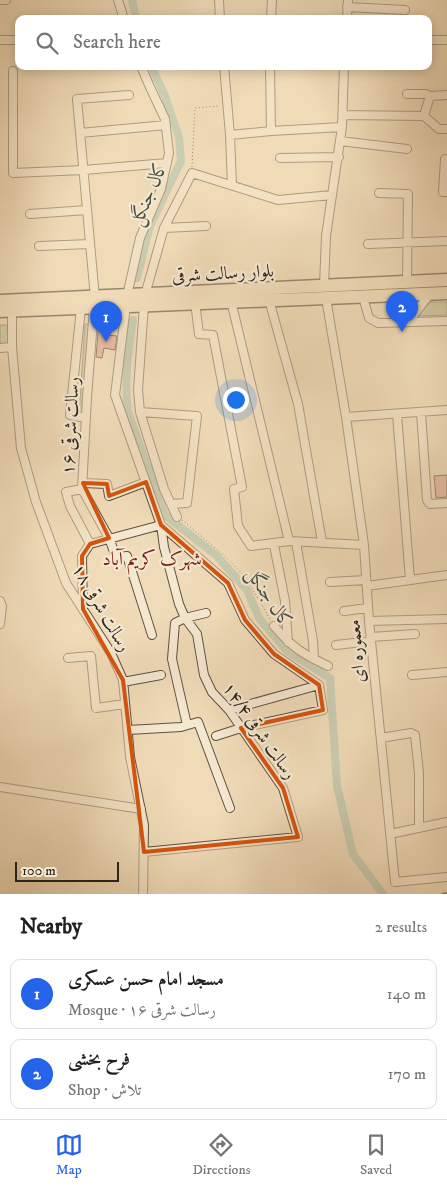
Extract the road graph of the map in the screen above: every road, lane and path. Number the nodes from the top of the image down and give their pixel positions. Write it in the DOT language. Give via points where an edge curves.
graph roads {
  1 [pos="0,0"];
  2 [pos="6,0"];
  3 [pos="118,0"];
  4 [pos="219,0"];
  5 [pos="272,0"];
  6 [pos="348,3"];
  7 [pos="405,10"];
  8 [pos="123,15"];
  9 [pos="220,15"];
  10 [pos="271,15"];
  11 [pos="0,40"];
  12 [pos="15,40"];
  13 [pos="432,40"];
  14 [pos="447,40"];
  15 [pos="142,70"];
  16 [pos="224,70"];
  17 [pos="270,70"];
  18 [pos="344,70"];
  19 [pos="13,71"];
  20 [pos="408,94"];
  21 [pos="447,94"];
  22 [pos="129,95"];
  23 [pos="430,96"];
  24 [pos="228,105"];
  25 [pos="343,115"];
  26 [pos="424,116"];
  27 [pos="166,125"];
  28 [pos="342,127"];
  29 [pos="447,129"];
  30 [pos="271,131"];
  31 [pos="80,133"];
  32 [pos="230,135"];
  33 [pos="340,141"];
  34 [pos="408,149"];
  35 [pos="339,156"];
  36 [pos="280,158"];
  37 [pos="445,159"];
  38 [pos="167,163"];
  39 [pos="84,170"];
  40 [pos="192,173"];
  41 [pos="232,185"];
  42 [pos="447,192"];
  43 [pos="379,193"];
  44 [pos="332,195"];
  45 [pos="87,210"];
  46 [pos="30,214"];
  47 [pos="206,226"];
  48 [pos="164,228"];
  49 [pos="444,241"];
  50 [pos="407,243"];
  51 [pos="90,244"];
  52 [pos="368,244"];
  53 [pos="39,246"];
  54 [pos="447,280"];
  55 [pos="407,282"];
  56 [pos="325,292"];
  57 [pos="447,293"];
  58 [pos="430,294"];
  59 [pos="363,297"];
  60 [pos="195,298"];
  61 [pos="144,300"];
  62 [pos="269,300"];
  63 [pos="0,301"];
  64 [pos="127,301"];
  65 [pos="231,301"];
  66 [pos="95,303"];
  67 [pos="81,308"];
  68 [pos="6,310"];
  69 [pos="447,320"];
  70 [pos="408,322"];
  71 [pos="12,347"];
  72 [pos="0,348"];
  73 [pos="447,410"];
  74 [pos="140,412"];
  75 [pos="421,412"];
  76 [pos="397,414"];
  77 [pos="86,418"];
  78 [pos="346,418"];
  79 [pos="146,482"];
  80 [pos="82,486"];
  81 [pos="447,503"];
  82 [pos="171,504"];
  83 [pos="177,517"];
  84 [pos="161,525"];
  85 [pos="109,538"];
  86 [pos="293,542"];
  87 [pos="322,542"];
  88 [pos="90,544"];
  89 [pos="274,544"];
  90 [pos="364,545"];
  91 [pos="447,575"];
  92 [pos="410,580"];
  93 [pos="330,582"];
  94 [pos="366,583"];
  95 [pos="0,601"];
  96 [pos="368,608"];
  97 [pos="83,609"];
  98 [pos="344,611"];
  99 [pos="206,614"];
  100 [pos="185,618"];
  101 [pos="447,619"];
  102 [pos="369,621"];
  103 [pos="0,624"];
  104 [pos="274,626"];
  105 [pos="152,634"];
  106 [pos="415,634"];
  107 [pos="371,639"];
  108 [pos="288,642"];
  109 [pos="336,645"];
  110 [pos="68,658"];
  111 [pos="314,659"];
  112 [pos="328,666"];
  113 [pos="447,672"];
  114 [pos="161,675"];
  115 [pos="412,675"];
  116 [pos="124,682"];
  117 [pos="319,685"];
  118 [pos="126,704"];
  119 [pos="229,710"];
  120 [pos="187,725"];
  121 [pos="241,728"];
  122 [pos="128,730"];
  123 [pos="216,736"];
  124 [pos="381,738"];
  125 [pos="0,787"];
  126 [pos="230,808"];
  127 [pos="141,809"];
  128 [pos="447,822"];
  129 [pos="419,828"];
  130 [pos="390,834"];
  131 [pos="144,852"];
  132 [pos="447,877"];
  133 [pos="143,894"];
  1 -- 2 [label="street"];
  3 -- 8 [label="street"];
  4 -- 9 [label="street"];
  5 -- 10 [label="street"];
  6 -- 7 [label="street"];
  11 -- 12 [label="street"];
  13 -- 14 [label="street"];
  15 -- 27 [label="street, رسالت شرقی ۱۴/۴"];
  16 -- 24 [label="street"];
  17 -- 30 [label="street"];
  18 -- 25 [label="street, معموره ای"];
  19 -- 39 [label="street" via="13,173"];
  20 -- 23 [label="street"];
  21 -- 23 [label="street"];
  22 -- 31 [label="street, رسالت شرقی ۱۶" via="77,99"];
  23 -- 26 [label="street"];
  24 -- 32 [label="street"];
  24 -- 40 [label="path" via="195,108"];
  25 -- 26 [label="street"];
  25 -- 28 [label="street, معموره ای"];
  26 -- 29 [label="street" via="439,130"];
  27 -- 31 [label="street"];
  27 -- 38 [label="street, رسالت شرقی ۱۴/۴"];
  28 -- 30 [label="street"];
  28 -- 33 [label="street, معموره ای"];
  30 -- 32 [label="street"];
  31 -- 39 [label="street, رسالت شرقی ۱۶"];
  32 -- 41 [label="street"];
  33 -- 34 [label="street"];
  33 -- 35 [label="street, معموره ای"];
  35 -- 36 [label="street"];
  35 -- 44 [label="street, معموره ای"];
  37 -- 42 [label="street" via="443,192"];
  38 -- 39 [label="street"];
  38 -- 64 [label="street, رسالت شرقی ۱۴/۴" via="140,238"];
  39 -- 45 [label="street, رسالت شرقی ۱۶"];
  40 -- 41 [label="street"];
  40 -- 48 [label="street"];
  41 -- 44 [label="street" via="278,200"];
  43 -- 50 [label="street" via="408,194"];
  44 -- 56 [label="street, معموره ای" via="326,236"];
  45 -- 46 [label="street"];
  45 -- 51 [label="street, رسالت شرقی ۱۶"];
  47 -- 48 [label="street"];
  48 -- 61 [label="street"];
  49 -- 50 [label="street"];
  50 -- 52 [label="street"];
  50 -- 55 [label="street"];
  51 -- 53 [label="street"];
  51 -- 66 [label="street, رسالت شرقی ۱۶"];
  54 -- 55 [label="main road, بلوار رسالت شرقی"];
  55 -- 56 [label="main road, بلوار رسالت شرقی"];
  56 -- 59 [label="main road, بلوار رسالت شرقی"];
  56 -- 60 [label="main road, بلوار رسالت شرقی"];
  56 -- 62 [label="main road, بلوار رسالت شرقی"];
  56 -- 78 [label="street, معموره ای"];
  57 -- 58 [label="main road, بلوار رسالت شرقی"];
  58 -- 59 [label="main road, بلوار رسالت شرقی"];
  58 -- 70 [label="street"];
  59 -- 70 [label="street" via="372,321"];
  60 -- 61 [label="main road, بلوار رسالت شرقی"];
  60 -- 65 [label="main road, بلوار رسالت شرقی"];
  60 -- 89 [label="street" via="199,334 213,335 242,486 234,490 238,526 251,546"];
  61 -- 64 [label="main road, بلوار رسالت شرقی"];
  61 -- 74 [label="street" via="138,390"];
  62 -- 65 [label="main road, بلوار رسالت شرقی"];
  62 -- 87 [label="street" via="298,404"];
  63 -- 66 [label="main road, بلوار رسالت شرقی"];
  64 -- 66 [label="main road, بلوار رسالت شرقی"];
  64 -- 79 [label="street, رسالت شرقی ۱۴/۴" via="115,395"];
  65 -- 86 [label="street" via="277,492"];
  66 -- 67 [label="main road, بلوار رسالت شرقی"];
  66 -- 77 [label="street, رسالت شرقی ۱۶"];
  67 -- 68 [label="main road, بلوار رسالت شرقی"];
  67 -- 77 [label="street" via="70,415"];
  68 -- 71 [label="street, رسالت شرقی ۱۸"];
  69 -- 70 [label="street"];
  71 -- 72 [label="street"];
  71 -- 97 [label="street, رسالت شرقی ۱۸" via="21,448 36,502 66,583"];
  73 -- 75 [label="street"];
  74 -- 82 [label="street"];
  74 -- 82 [label="street" via="196,416 187,502"];
  75 -- 76 [label="street"];
  75 -- 81 [label="street" via="426,500 430,504"];
  76 -- 78 [label="street"];
  76 -- 92 [label="street"];
  77 -- 80 [label="street, رسالت شرقی ۱۶"];
  78 -- 90 [label="street, معموره ای"];
  79 -- 80 [label="street" via="108,496 107,484"];
  79 -- 84 [label="street, رسالت شرقی ۱۴/۴"];
  80 -- 85 [label="street, رسالت شرقی ۱۶"];
  80 -- 88 [label="street" via="66,492"];
  82 -- 83 [label="street"];
  83 -- 104 [label="path" via="246,578"];
  84 -- 85 [label="street"];
  84 -- 100 [label="street, رسالت شرقی ۱۴/۴" via="164,547"];
  84 -- 117 [label="street" via="228,583 245,620 274,654"];
  85 -- 88 [label="street"];
  85 -- 105 [label="street, رسالت شرقی ۱۶" via="116,557 127,556"];
  86 -- 87 [label="street"];
  86 -- 89 [label="street"];
  86 -- 111 [label="street"];
  87 -- 90 [label="street"];
  88 -- 97 [label="street" via="82,556"];
  89 -- 108 [label="street"];
  90 -- 94 [label="street, معموره ای"];
  91 -- 92 [label="street"];
  92 -- 94 [label="street"];
  93 -- 94 [label="street"];
  94 -- 96 [label="street, معموره ای"];
  95 -- 103 [label="street"];
  96 -- 98 [label="street"];
  96 -- 102 [label="street, معموره ای"];
  97 -- 116 [label="street, رسالت شرقی ۱۸" via="111,653"];
  99 -- 100 [label="street"];
  100 -- 119 [label="street, رسالت شرقی ۱۴/۴" via="197,634 204,675 212,692"];
  100 -- 120 [label="street" via="175,623 172,659"];
  101 -- 102 [label="street"];
  102 -- 107 [label="street, معموره ای"];
  104 -- 108 [label="street"];
  106 -- 107 [label="street"];
  107 -- 109 [label="street"];
  107 -- 124 [label="street, معموره ای"];
  108 -- 111 [label="street"];
  110 -- 118 [label="street" via="91,656 96,708"];
  111 -- 112 [label="street"];
  113 -- 115 [label="street"];
  114 -- 116 [label="street"];
  116 -- 118 [label="street, رسالت شرقی ۱۸"];
  117 -- 119 [label="street"];
  117 -- 121 [label="street" via="323,710"];
  118 -- 122 [label="street, رسالت شرقی ۱۸"];
  119 -- 121 [label="street, رسالت شرقی ۱۴/۴"];
  120 -- 122 [label="street"];
  120 -- 126 [label="street" via="198,722"];
  121 -- 123 [label="street"];
  121 -- 131 [label="street, رسالت شرقی ۱۴/۴" via="283,788 298,837"];
  122 -- 127 [label="street, رسالت شرقی ۱۸"];
  124 -- 129 [label="street" via="415,735"];
  124 -- 130 [label="street, معموره ای"];
  125 -- 127 [label="street"];
  127 -- 131 [label="street, رسالت شرقی ۱۸"];
  128 -- 129 [label="street"];
  129 -- 130 [label="street"];
  130 -- 132 [label="street, معموره ای" via="395,882"];
  131 -- 133 [label="street, رسالت شرقی ۱۸"];
}
